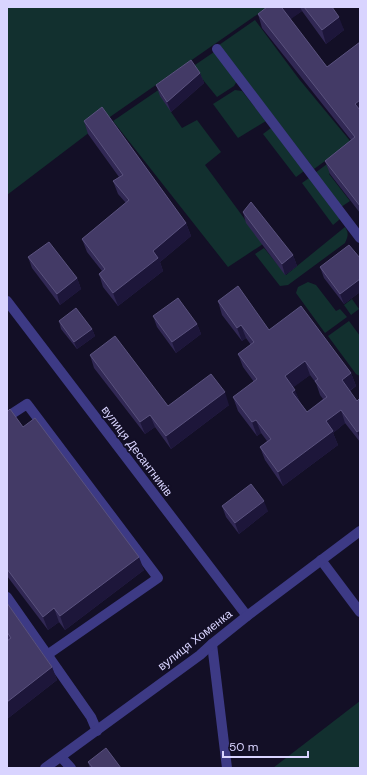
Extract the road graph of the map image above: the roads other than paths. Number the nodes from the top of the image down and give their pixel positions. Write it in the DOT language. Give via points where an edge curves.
graph roads {
  1 [pos="217,49"];
  2 [pos="360,238"];
  3 [pos="7,301"];
  4 [pos="7,417"];
  5 [pos="360,531"];
  6 [pos="321,560"];
  7 [pos="7,597"];
  8 [pos="360,612"];
  9 [pos="247,616"];
  10 [pos="212,644"];
  11 [pos="47,655"];
  12 [pos="97,731"];
  13 [pos="61,757"];
  14 [pos="45,768"];
  15 [pos="71,768"];
  16 [pos="227,768"];
  1 -- 2 [label="street"];
  3 -- 9 [label="street, вулиця Десантників"];
  4 -- 11 [label="street" via="27,404 158,578"];
  5 -- 6 [label="street, вулиця Хоменка"];
  6 -- 8 [label="street"];
  6 -- 9 [label="street, вулиця Хоменка"];
  7 -- 11 [label="street"];
  9 -- 10 [label="street, вулиця Хоменка"];
  10 -- 12 [label="street, вулиця Хоменка"];
  10 -- 16 [label="street"];
  11 -- 12 [label="street" via="91,717"];
  12 -- 13 [label="street, вулиця Хоменка"];
  13 -- 14 [label="street, вулиця Хоменка"];
  13 -- 15 [label="street"];
}
